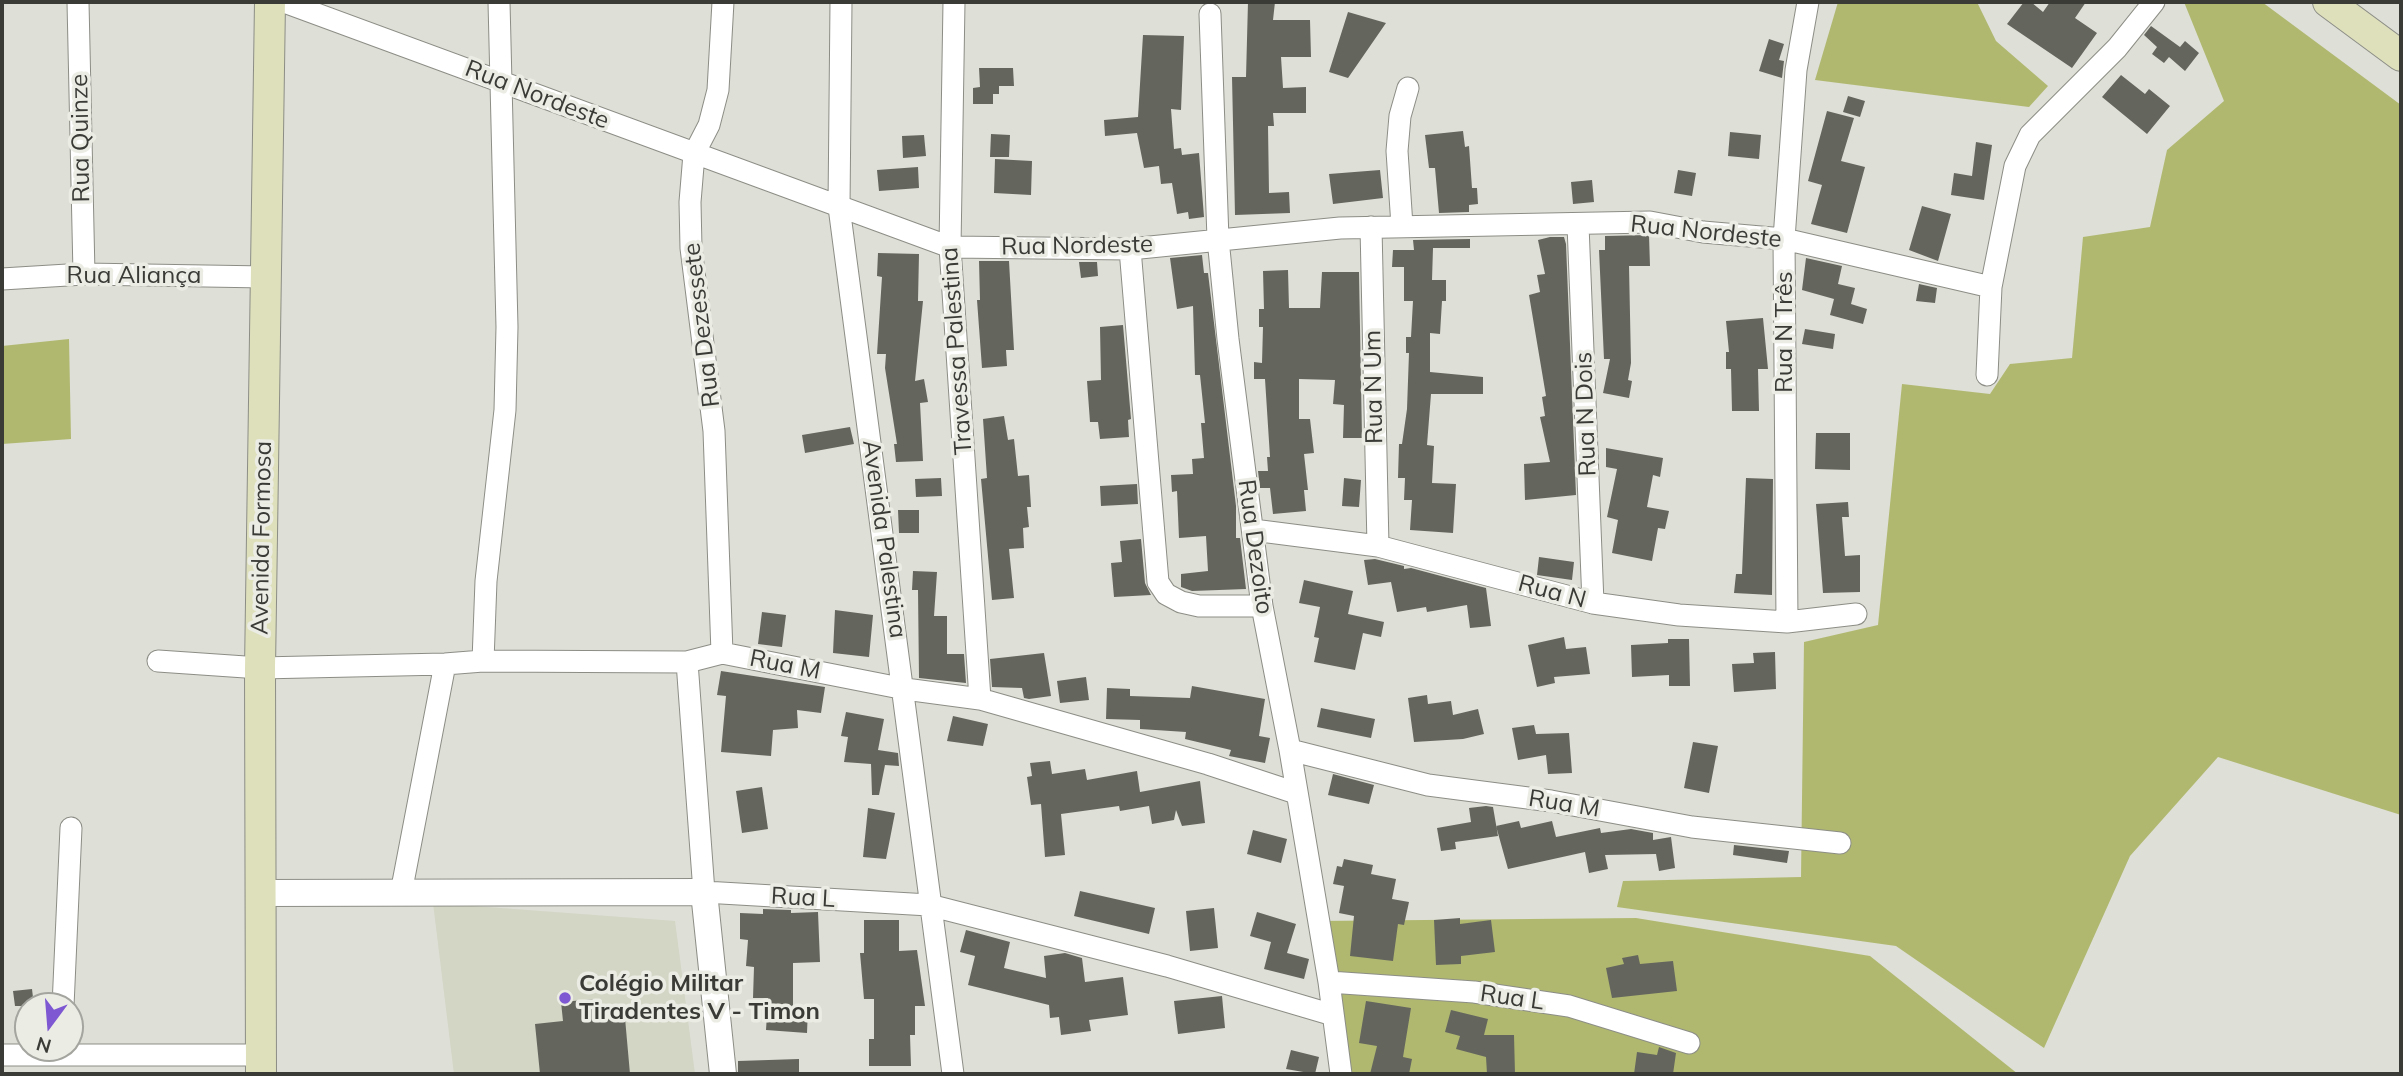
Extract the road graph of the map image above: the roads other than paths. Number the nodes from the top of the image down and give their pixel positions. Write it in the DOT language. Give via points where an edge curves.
graph roads {
  1 [pos="78,2"];
  2 [pos="270,2"];
  3 [pos="284,2"];
  4 [pos="499,2"];
  5 [pos="723,2"];
  6 [pos="841,2"];
  7 [pos="954,2"];
  8 [pos="1808,2"];
  9 [pos="2154,2"];
  10 [pos="2328,2"];
  11 [pos="1210,14"];
  12 [pos="2401,56"];
  13 [pos="503,82"];
  14 [pos="1408,88"];
  15 [pos="694,155"];
  16 [pos="839,207"];
  17 [pos="1578,225"];
  18 [pos="1402,226"];
  19 [pos="1371,227"];
  20 [pos="1218,239"];
  21 [pos="1784,239"];
  22 [pos="950,247"];
  23 [pos="1130,249"];
  24 [pos="84,274"];
  25 [pos="266,277"];
  26 [pos="2,279"];
  27 [pos="1991,287"];
  28 [pos="1987,375"];
  29 [pos="1253,530"];
  30 [pos="1378,546"];
  31 [pos="1593,603"];
  32 [pos="1262,606"];
  33 [pos="1856,614"];
  34 [pos="1787,622"];
  35 [pos="722,653"];
  36 [pos="483,660"];
  37 [pos="158,661"];
  38 [pos="687,662"];
  39 [pos="445,664"];
  40 [pos="260,668"];
  41 [pos="905,689"];
  42 [pos="980,699"];
  43 [pos="1290,750"];
  44 [pos="1296,793"];
  45 [pos="71,828"];
  46 [pos="1840,842"];
  47 [pos="704,892"];
  48 [pos="259,893"];
  49 [pos="401,893"];
  50 [pos="929,905"];
  51 [pos="1329,982"];
  52 [pos="64,992"];
  53 [pos="1333,1015"];
  54 [pos="1689,1043"];
  55 [pos="84,1053"];
  56 [pos="261,1065"];
  57 [pos="723,1074"];
  58 [pos="953,1074"];
  59 [pos="1341,1074"];
  1 -- 24 [label="street, Rua Quinze"];
  2 -- 25 [label="main road, Avenida Formosa"];
  3 -- 13 [label="street, Rua Nordeste"];
  4 -- 13 [label="street"];
  5 -- 15 [label="street, Rua Dezessete" via="718,90 709,125"];
  6 -- 16 [label="street, Avenida Palestina"];
  7 -- 22 [label="street, Travessa Palestina"];
  8 -- 21 [label="street, Rua N Três" via="1796,70"];
  9 -- 27 [label="street" via="2117,48 2030,135 2015,166"];
  10 -- 12 [label="main road"];
  11 -- 20 [label="street, Rua Dezoito"];
  13 -- 15 [label="street, Rua Nordeste"];
  13 -- 36 [label="street" via="506,410 486,581"];
  14 -- 18 [label="street" via="1397,151"];
  15 -- 16 [label="street, Rua Nordeste"];
  15 -- 35 [label="street, Rua Dezessete" via="691,248 714,431"];
  16 -- 22 [label="street, Rua Nordeste"];
  16 -- 41 [label="street, Avenida Palestina"];
  17 -- 18 [label="street, Rua Nordeste"];
  17 -- 21 [label="street, Rua Nordeste" via="1650,222"];
  17 -- 31 [label="street, Rua N Dois"];
  18 -- 19 [label="street, Rua Nordeste"];
  19 -- 20 [label="street, Rua Nordeste"];
  19 -- 30 [label="street, Rua N Um"];
  20 -- 23 [label="street, Rua Nordeste"];
  20 -- 29 [label="street, Rua Dezoito"];
  21 -- 27 [label="street, Rua Nordeste"];
  21 -- 34 [label="street, Rua N Três"];
  22 -- 23 [label="street, Rua Nordeste"];
  22 -- 42 [label="street, Travessa Palestina"];
  23 -- 32 [label="street" via="1158,582 1166,594 1181,602"];
  24 -- 25 [label="street, Rua Aliança"];
  24 -- 26 [label="street, Rua Aliança"];
  25 -- 40 [label="main road, Avenida Formosa"];
  27 -- 28 [label="street"];
  29 -- 30 [label="street, Rua N"];
  29 -- 32 [label="street, Rua Dezoito"];
  30 -- 31 [label="street, Rua N"];
  31 -- 34 [label="street, Rua N" via="1679,615"];
  32 -- 43 [label="street, Rua Dezoito"];
  33 -- 34 [label="street, Rua N"];
  35 -- 38 [label="street, Rua M"];
  35 -- 41 [label="street, Rua M"];
  36 -- 38 [label="street, Rua M"];
  36 -- 39 [label="street, Rua M"];
  37 -- 40 [label="street, Rua M"];
  38 -- 47 [label="street"];
  39 -- 40 [label="street, Rua M"];
  39 -- 49 [label="street"];
  40 -- 48 [label="main road, Avenida Formosa"];
  41 -- 42 [label="street, Rua M"];
  41 -- 50 [label="street, Avenida Palestina"];
  42 -- 44 [label="street, Rua M"];
  43 -- 44 [label="street, Rua Dezoito"];
  43 -- 46 [label="street, Rua M" via="1428,785 1551,801 1692,827"];
  44 -- 51 [label="street, Rua Dezoito"];
  45 -- 52 [label="street"];
  47 -- 49 [label="street, Rua L"];
  47 -- 50 [label="street, Rua L"];
  47 -- 57 [label="street"];
  48 -- 49 [label="street, Rua L"];
  48 -- 56 [label="main road, Avenida Formosa"];
  50 -- 53 [label="street, Rua L"];
  50 -- 58 [label="street, Avenida Palestina"];
  51 -- 53 [label="street, Rua Dezoito"];
  51 -- 54 [label="street, Rua L" via="1474,992 1569,1006"];
  53 -- 59 [label="street, Rua Dezoito"];
  55 -- 56 [label="street"];
}
